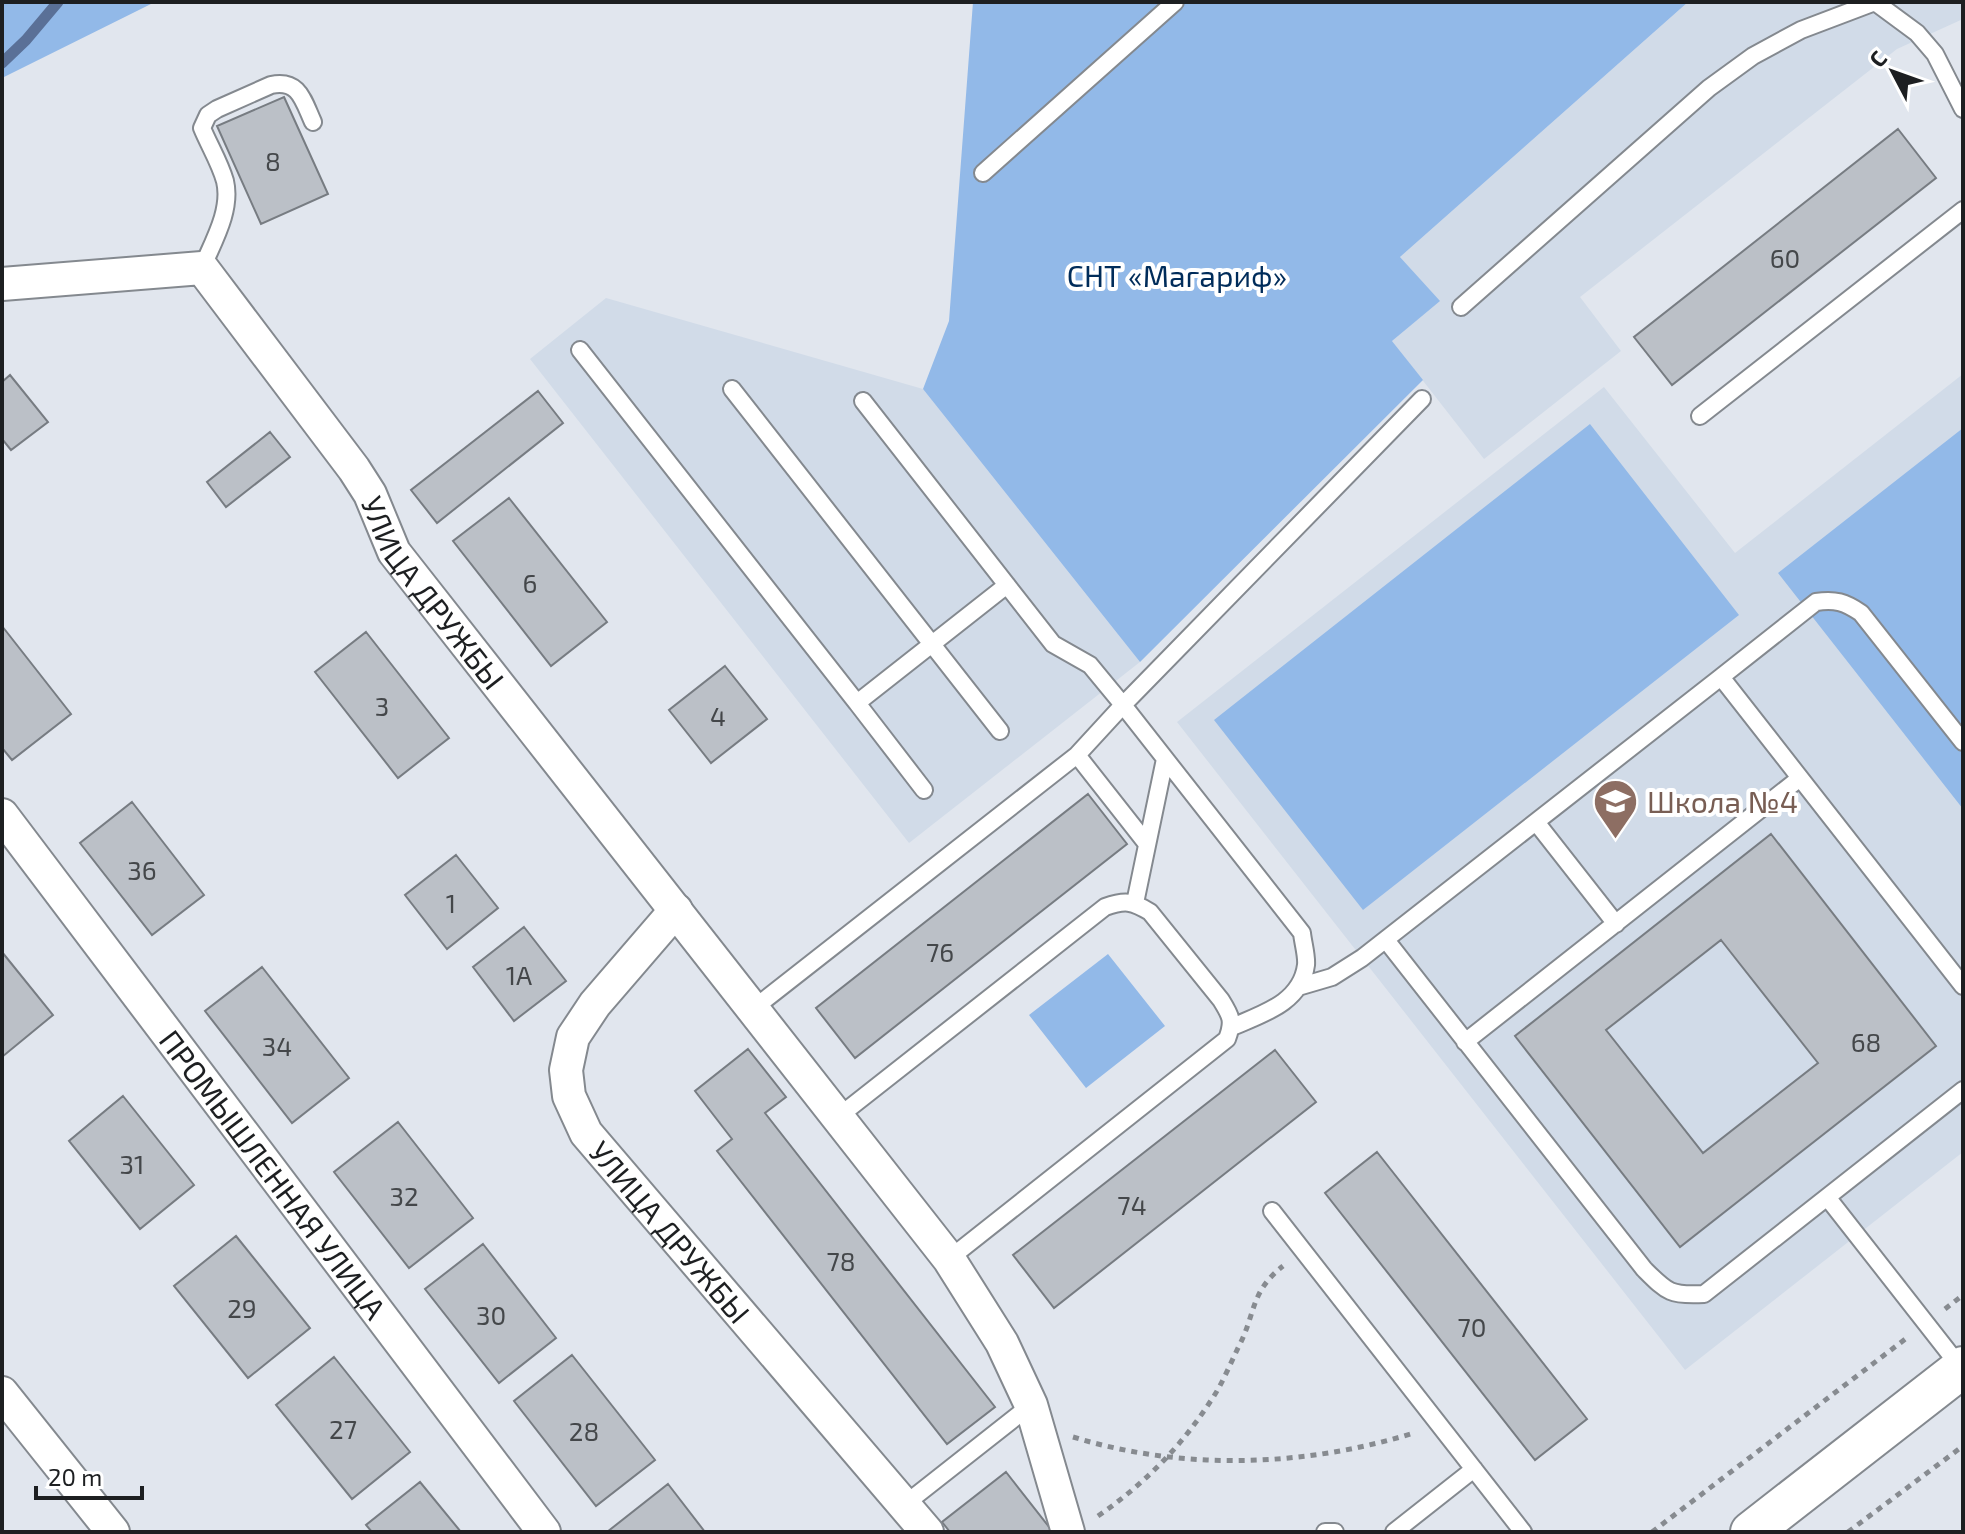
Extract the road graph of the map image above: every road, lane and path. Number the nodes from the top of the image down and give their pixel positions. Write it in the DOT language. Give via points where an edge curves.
graph roads {
  1 [pos="1175,2"];
  2 [pos="1875,2"];
  3 [pos="1962,106"];
  4 [pos="313,122"];
  5 [pos="983,173"];
  6 [pos="1963,210"];
  7 [pos="202,268"];
  8 [pos="2,284"];
  9 [pos="1461,307"];
  10 [pos="580,350"];
  11 [pos="732,389"];
  12 [pos="1422,399"];
  13 [pos="863,401"];
  14 [pos="1700,416"];
  15 [pos="1007,585"];
  16 [pos="932,644"];
  17 [pos="1721,677"];
  18 [pos="857,703"];
  19 [pos="1123,705"];
  20 [pos="1000,731"];
  21 [pos="1963,742"];
  22 [pos="1077,755"];
  23 [pos="1165,759"];
  24 [pos="1800,778"];
  25 [pos="924,790"];
  26 [pos="2,815"];
  27 [pos="1536,822"];
  28 [pos="1147,844"];
  29 [pos="1135,903"];
  30 [pos="676,910"];
  31 [pos="1616,924"];
  32 [pos="1386,940"];
  33 [pos="1963,986"];
  34 [pos="1298,987"];
  35 [pos="753,1009"];
  36 [pos="1232,1027"];
  37 [pos="1465,1042"];
  38 [pos="1963,1090"];
  39 [pos="838,1117"];
  40 [pos="1827,1197"];
  41 [pos="1272,1211"];
  42 [pos="1302,1251"];
  43 [pos="949,1259"];
  44 [pos="1963,1295"];
  45 [pos="1926,1323"];
  46 [pos="1962,1368"];
  47 [pos="2,1393"];
  48 [pos="1034,1415"];
  49 [pos="1440,1425"];
  50 [pos="1963,1446"];
  51 [pos="1169,1457"];
  52 [pos="1474,1469"];
  53 [pos="904,1505"];
  54 [pos="109,1527"];
  55 [pos="1078,1528"];
  56 [pos="544,1532"];
  57 [pos="927,1532"];
  58 [pos="1325,1532"];
  59 [pos="1335,1532"];
  60 [pos="1394,1532"];
  61 [pos="1523,1532"];
  62 [pos="1652,1532"];
  63 [pos="1751,1532"];
  64 [pos="1848,1532"];
  1 -- 5 [label="lane"];
  2 -- 3 [label="lane" via="1917,33 1935,54"];
  2 -- 9 [label="lane" via="1801,30 1709,88"];
  4 -- 7 [label="lane" via="301,94 281,83 208,115 202,128 226,191"];
  6 -- 14 [label="lane"];
  7 -- 8 [label="street"];
  7 -- 30 [label="street, УЛИЦА ДРУЖБЫ" via="362,481 394,552"];
  10 -- 18 [label="lane"];
  11 -- 16 [label="lane"];
  12 -- 19 [label="lane"];
  13 -- 15 [label="lane"];
  15 -- 16 [label="lane"];
  15 -- 19 [label="lane" via="1053,644 1094,668"];
  16 -- 18 [label="lane"];
  16 -- 20 [label="lane"];
  17 -- 21 [label="lane" via="1816,602 1846,603 1861,613"];
  17 -- 24 [label="lane"];
  17 -- 27 [label="lane"];
  18 -- 25 [label="lane"];
  19 -- 22 [label="lane"];
  19 -- 23 [label="lane"];
  22 -- 28 [label="lane"];
  22 -- 35 [label="lane"];
  23 -- 28 [label="lane"];
  23 -- 34 [label="lane" via="1302,933 1306,964"];
  24 -- 31 [label="lane"];
  24 -- 33 [label="lane"];
  26 -- 56 [label="street, ПРОМЫШЛЕННАЯ УЛИЦА"];
  27 -- 31 [label="lane"];
  27 -- 32 [label="lane"];
  28 -- 29 [label="lane"];
  29 -- 36 [label="lane" via="1150,912 1221,1000"];
  29 -- 39 [label="lane" via="1105,907"];
  30 -- 35 [label="street, УЛИЦА ДРУЖБЫ"];
  30 -- 53 [label="street, УЛИЦА ДРУЖБЫ" via="573,1037 566,1070 569,1096 586,1133"];
  31 -- 37 [label="lane"];
  32 -- 34 [label="lane" via="1345,970"];
  32 -- 37 [label="lane"];
  34 -- 36 [label="lane" via="1281,1005"];
  35 -- 39 [label="street, УЛИЦА ДРУЖБЫ"];
  36 -- 43 [label="lane" via="1227,1039"];
  37 -- 40 [label="lane" via="1665,1290 1704,1294"];
  38 -- 40 [label="lane"];
  39 -- 43 [label="street, УЛИЦА ДРУЖБЫ"];
  40 -- 45 [label="lane"];
  41 -- 42 [label="lane"];
  42 -- 49 [label="lane"];
  42 -- 51 [label="path" via="1258,1292 1244,1337 1212,1400"];
  43 -- 48 [label="street, УЛИЦА ДРУЖБЫ" via="1002,1343"];
  44 -- 45 [label="path"];
  45 -- 46 [label="lane"];
  45 -- 62 [label="path"];
  46 -- 63 [label="street"];
  47 -- 54 [label="street"];
  48 -- 51 [label="path" via="1102,1446"];
  48 -- 53 [label="lane"];
  48 -- 55 [label="street, УЛИЦА ДРУЖБЫ"];
  49 -- 51 [label="path" via="1374,1446 1306,1458 1237,1462"];
  49 -- 52 [label="lane"];
  50 -- 64 [label="path"];
  51 -- 55 [label="path" via="1123,1500"];
  52 -- 60 [label="lane"];
  52 -- 61 [label="lane"];
  53 -- 57 [label="street, УЛИЦА ДРУЖБЫ"];
  58 -- 59 [label="lane"];
}
